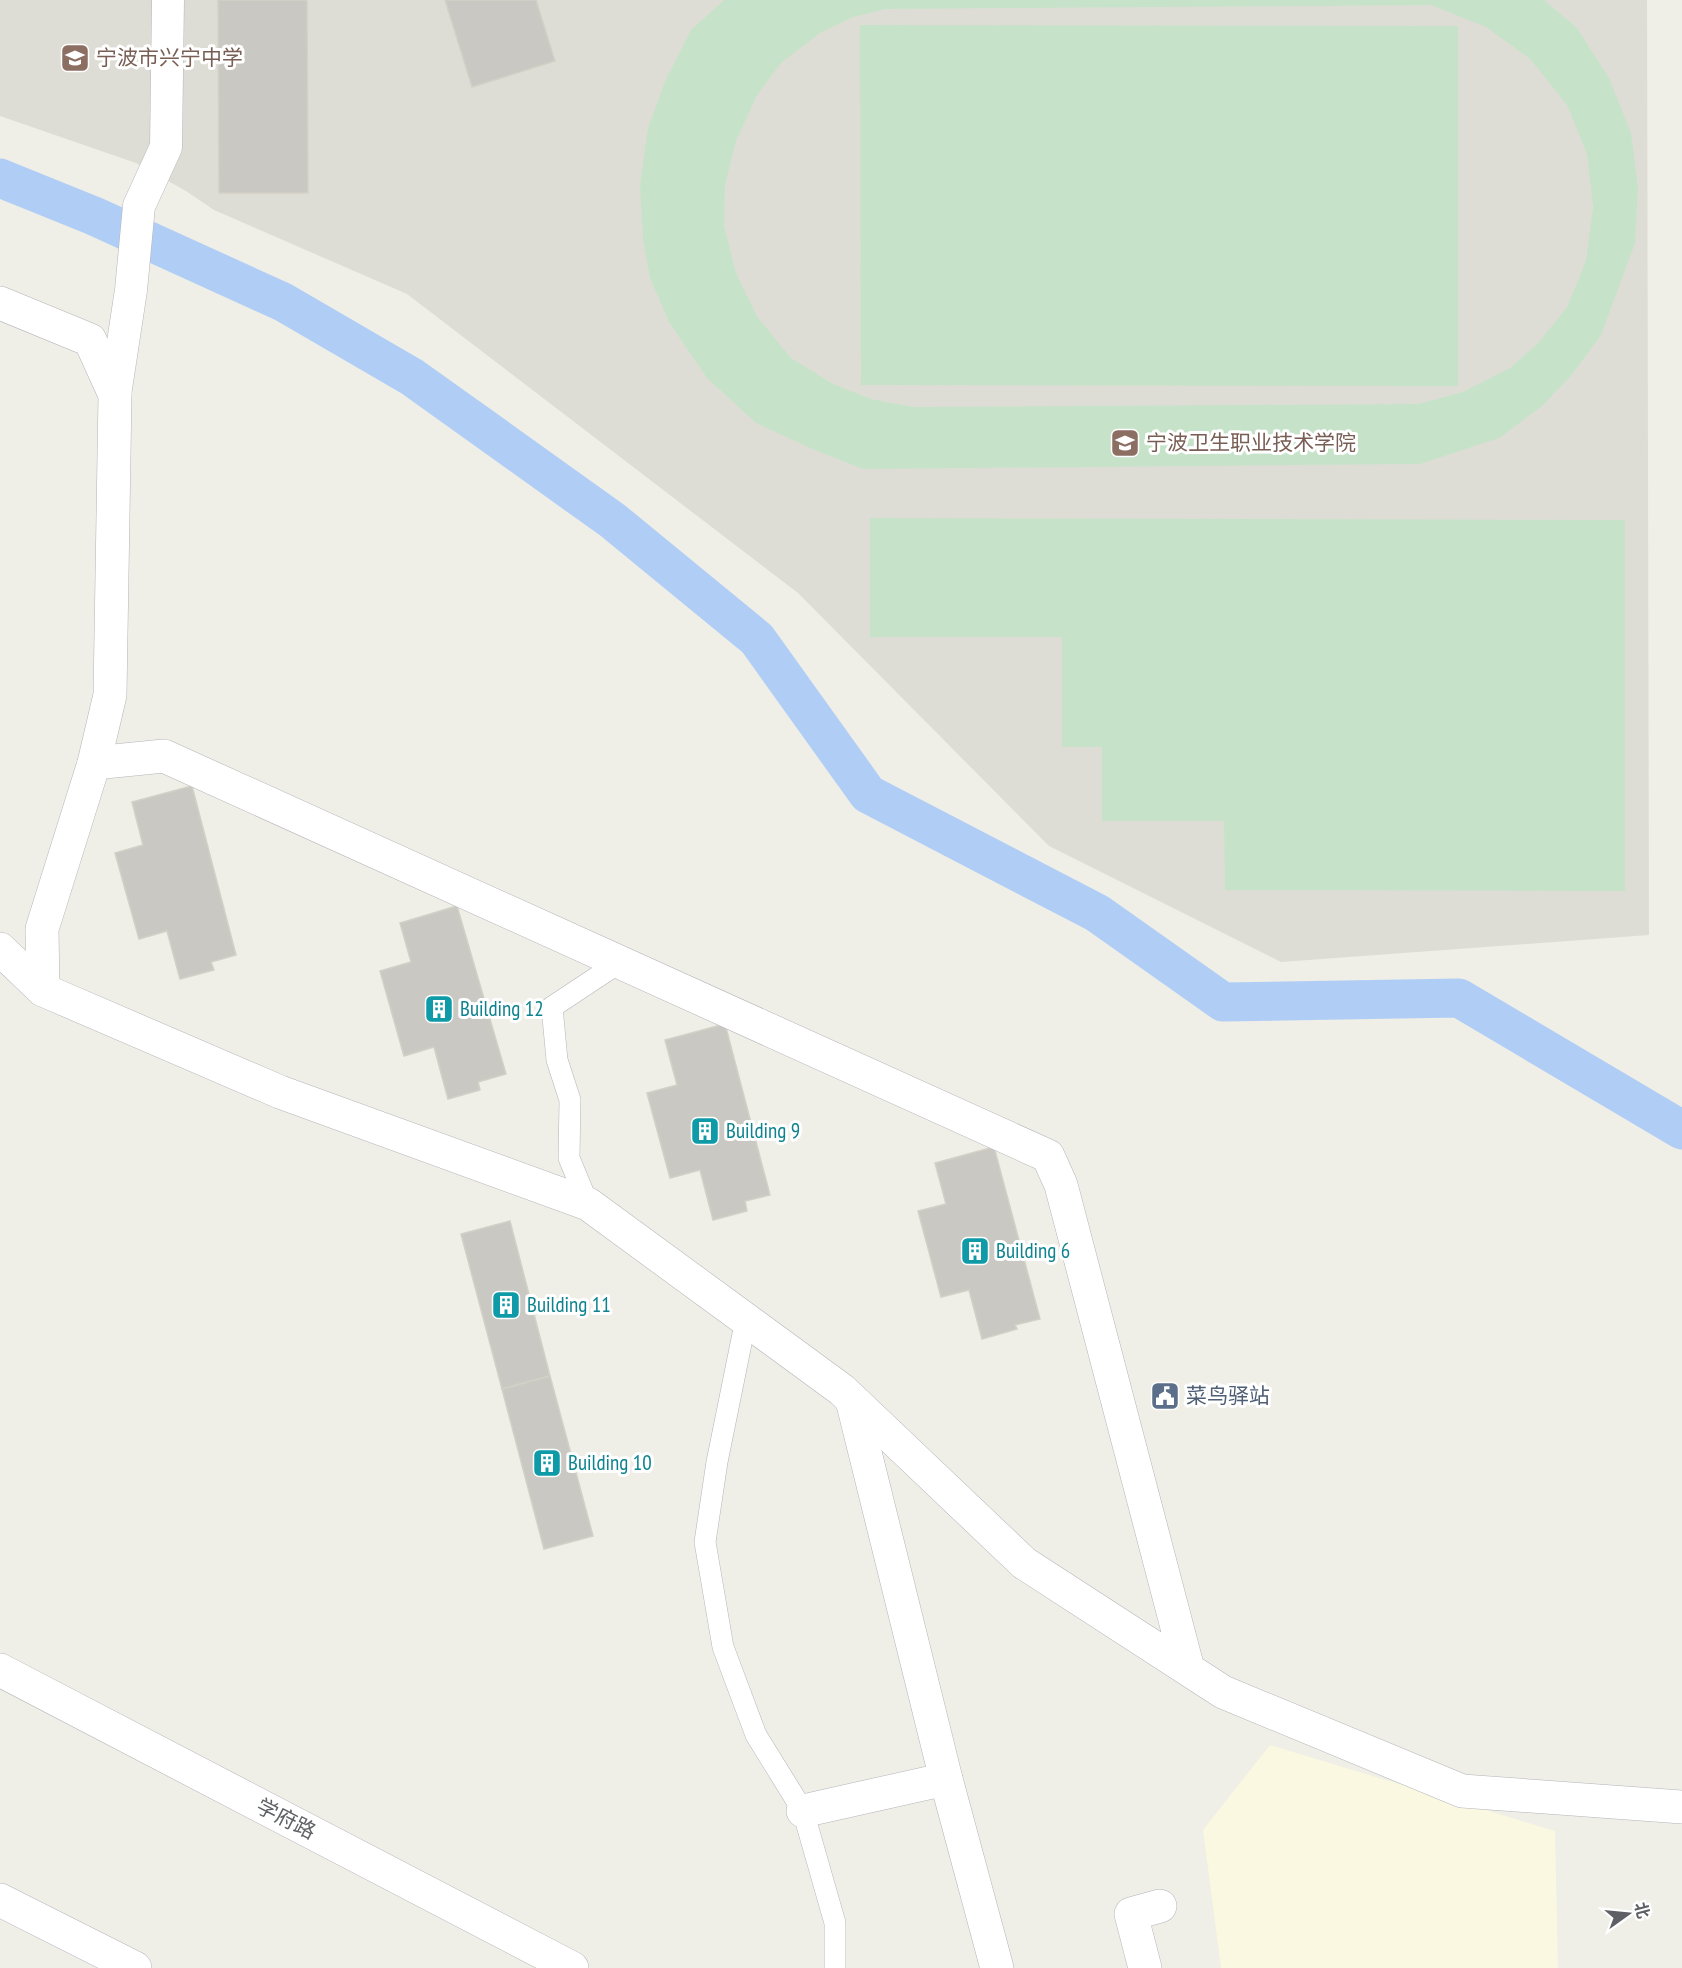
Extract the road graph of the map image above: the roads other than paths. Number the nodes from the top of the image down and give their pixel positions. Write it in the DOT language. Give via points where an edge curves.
graph roads {
  1 [pos="168,0"];
  2 [pos="0,303"];
  3 [pos="115,395"];
  4 [pos="94,763"];
  5 [pos="0,949"];
  6 [pos="620,962"];
  7 [pos="43,990"];
  8 [pos="588,1204"];
  9 [pos="746,1319"];
  10 [pos="852,1400"];
  11 [pos="1188,1669"];
  12 [pos="0,1671"];
  13 [pos="946,1779"];
  14 [pos="1682,1807"];
  15 [pos="803,1811"];
  16 [pos="0,1900"];
  17 [pos="1160,1906"];
  18 [pos="135,1968"];
  19 [pos="572,1968"];
  20 [pos="835,1968"];
  21 [pos="997,1968"];
  22 [pos="1145,1968"];
  1 -- 3 [label="street" via="166,147 139,206"];
  2 -- 3 [label="street" via="90,340"];
  3 -- 4 [label="street" via="110,695"];
  4 -- 6 [label="street" via="164,756"];
  4 -- 7 [label="street" via="42,929"];
  5 -- 7 [label="street"];
  6 -- 8 [label="lane" via="552,1007 557,1060 570,1100 569,1158"];
  6 -- 11 [label="street" via="1048,1156 1061,1185"];
  7 -- 8 [label="street" via="280,1092"];
  8 -- 9 [label="street"];
  9 -- 10 [label="street"];
  9 -- 15 [label="lane" via="705,1542 723,1647 756,1735"];
  10 -- 11 [label="street" via="1024,1563"];
  10 -- 13 [label="street"];
  11 -- 14 [label="street" via="1223,1692 1462,1791"];
  12 -- 19 [label="street, 学府路"];
  13 -- 15 [label="street"];
  13 -- 21 [label="street"];
  15 -- 20 [label="lane" via="835,1923"];
  16 -- 18 [label="street"];
  17 -- 22 [label="street" via="1131,1914"];
}
